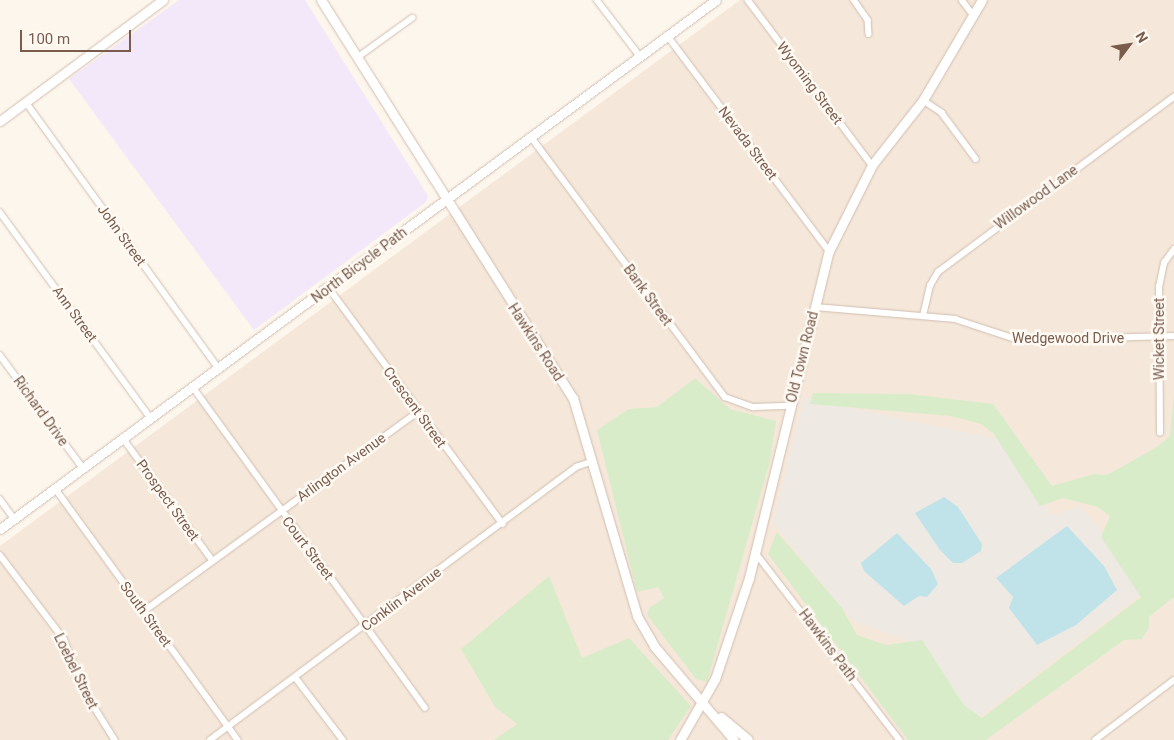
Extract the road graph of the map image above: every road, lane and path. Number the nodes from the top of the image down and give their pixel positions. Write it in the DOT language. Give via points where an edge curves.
graph roads {
  1 [pos="163,0"];
  2 [pos="321,0"];
  3 [pos="597,0"];
  4 [pos="716,0"];
  5 [pos="748,0"];
  6 [pos="854,0"];
  7 [pos="962,0"];
  8 [pos="982,0"];
  9 [pos="974,17"];
  10 [pos="412,18"];
  11 [pos="869,34"];
  12 [pos="667,35"];
  13 [pos="640,56"];
  14 [pos="358,57"];
  15 [pos="1174,97"];
  16 [pos="923,100"];
  17 [pos="26,102"];
  18 [pos="0,121"];
  19 [pos="532,138"];
  20 [pos="976,159"];
  21 [pos="872,165"];
  22 [pos="448,198"];
  23 [pos="0,212"];
  24 [pos="1174,249"];
  25 [pos="829,251"];
  26 [pos="330,288"];
  27 [pos="815,307"];
  28 [pos="923,316"];
  29 [pos="1174,336"];
  30 [pos="1158,337"];
  31 [pos="0,355"];
  32 [pos="218,367"];
  33 [pos="193,387"];
  34 [pos="790,406"];
  35 [pos="418,412"];
  36 [pos="150,417"];
  37 [pos="1160,433"];
  38 [pos="123,438"];
  39 [pos="593,461"];
  40 [pos="83,468"];
  41 [pos="55,488"];
  42 [pos="0,499"];
  43 [pos="280,511"];
  44 [pos="14,518"];
  45 [pos="503,524"];
  46 [pos="0,529"];
  47 [pos="755,552"];
  48 [pos="0,555"];
  49 [pos="213,561"];
  50 [pos="144,611"];
  51 [pos="367,625"];
  52 [pos="296,678"];
  53 [pos="1174,680"];
  54 [pos="704,702"];
  55 [pos="425,708"];
  56 [pos="228,727"];
  57 [pos="115,740"];
  58 [pos="210,740"];
  59 [pos="238,740"];
  60 [pos="343,740"];
  61 [pos="680,740"];
  62 [pos="734,740"];
  63 [pos="748,740"];
  64 [pos="900,740"];
  65 [pos="1095,740"];
  1 -- 17 [label="street"];
  2 -- 14 [label="street, Hawkins Road"];
  3 -- 13 [label="street"];
  4 -- 12 [label="street, North Bicycle Path"];
  5 -- 21 [label="street, Wyoming Street"];
  6 -- 11 [label="street" via="868,20"];
  7 -- 9 [label="street"];
  8 -- 9 [label="street, Old Town Road"];
  9 -- 16 [label="street, Old Town Road"];
  10 -- 14 [label="street"];
  12 -- 13 [label="street, North Bicycle Path"];
  12 -- 25 [label="street, Nevada Street"];
  13 -- 19 [label="street, North Bicycle Path"];
  14 -- 22 [label="street, Hawkins Road"];
  15 -- 28 [label="street, Willowood Lane" via="938,272 930,286"];
  16 -- 20 [label="street" via="942,112"];
  16 -- 21 [label="street, Old Town Road"];
  17 -- 18 [label="street"];
  17 -- 32 [label="street, John Street"];
  19 -- 22 [label="street, North Bicycle Path"];
  19 -- 34 [label="street, Bank Street" via="725,397 752,407"];
  21 -- 25 [label="street, Old Town Road"];
  22 -- 26 [label="street, North Bicycle Path"];
  22 -- 39 [label="street, Hawkins Road" via="481,258 573,398"];
  23 -- 36 [label="street, Ann Street"];
  24 -- 30 [label="street, Wicket Street" via="1161,272"];
  25 -- 27 [label="street, Old Town Road"];
  26 -- 32 [label="street, North Bicycle Path"];
  26 -- 35 [label="street, Crescent Street"];
  27 -- 28 [label="street, Wedgewood Drive"];
  27 -- 34 [label="street, Old Town Road"];
  28 -- 30 [label="street, Wedgewood Drive" via="955,319 1019,340"];
  29 -- 30 [label="street, Wedgewood Drive"];
  30 -- 37 [label="street, Wicket Street"];
  31 -- 40 [label="street, Richard Drive"];
  32 -- 33 [label="street, North Bicycle Path"];
  33 -- 36 [label="street, North Bicycle Path"];
  33 -- 43 [label="street, Court Street"];
  34 -- 47 [label="street, Old Town Road"];
  35 -- 43 [label="street, Arlington Avenue"];
  35 -- 45 [label="street, Crescent Street"];
  36 -- 38 [label="street, North Bicycle Path"];
  38 -- 40 [label="street, North Bicycle Path"];
  38 -- 49 [label="street, Prospect Street"];
  39 -- 45 [label="street, Conklin Avenue" via="576,467"];
  39 -- 54 [label="street, Hawkins Road" via="637,616 654,646"];
  40 -- 41 [label="street, North Bicycle Path"];
  41 -- 44 [label="street, North Bicycle Path"];
  41 -- 50 [label="street, South Street"];
  42 -- 44 [label="street"];
  43 -- 49 [label="street, Arlington Avenue"];
  43 -- 51 [label="street, Court Street"];
  44 -- 46 [label="street, North Bicycle Path"];
  45 -- 51 [label="street, Conklin Avenue"];
  47 -- 54 [label="street, Old Town Road" via="722,660"];
  47 -- 64 [label="street, Hawkins Path"];
  48 -- 57 [label="street, Loebel Street" via="64,639 85,692"];
  49 -- 50 [label="street, Arlington Avenue"];
  50 -- 56 [label="street, South Street"];
  51 -- 52 [label="street, Conklin Avenue"];
  51 -- 55 [label="street, Court Street"];
  52 -- 56 [label="street, Conklin Avenue"];
  52 -- 60 [label="street"];
  53 -- 65 [label="street"];
  54 -- 61 [label="street, Old Town Road"];
  54 -- 62 [label="street"];
  54 -- 63 [label="street"];
  56 -- 58 [label="street, Conklin Avenue"];
  56 -- 59 [label="street, South Street"];
}
